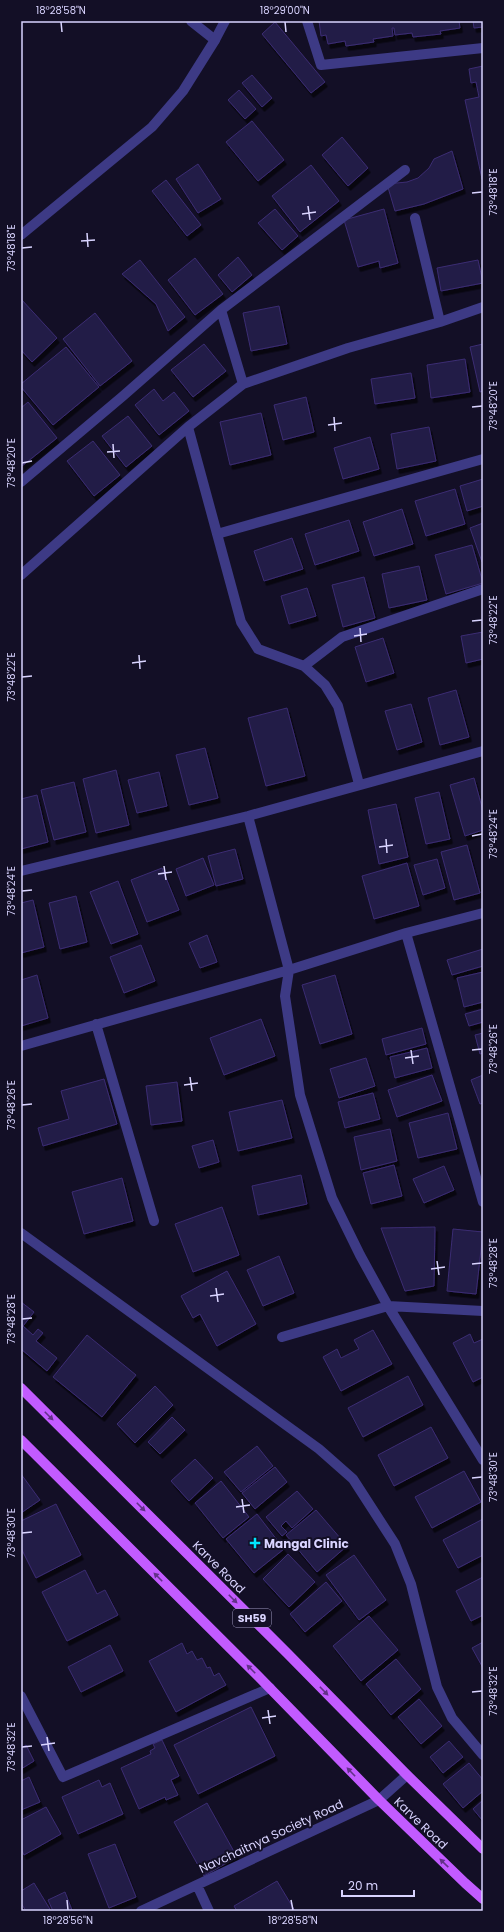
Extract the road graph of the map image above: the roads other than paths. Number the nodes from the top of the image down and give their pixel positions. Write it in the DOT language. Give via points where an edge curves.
graph roads {
  1 [pos="191,21"];
  2 [pos="225,21"];
  3 [pos="307,21"];
  4 [pos="215,40"];
  5 [pos="483,48"];
  6 [pos="405,170"];
  7 [pos="415,218"];
  8 [pos="21,235"];
  9 [pos="483,307"];
  10 [pos="221,310"];
  11 [pos="440,322"];
  12 [pos="243,384"];
  13 [pos="188,427"];
  14 [pos="483,459"];
  15 [pos="21,482"];
  16 [pos="217,534"];
  17 [pos="21,575"];
  18 [pos="483,589"];
  19 [pos="304,666"];
  20 [pos="483,751"];
  21 [pos="359,784"];
  22 [pos="248,816"];
  23 [pos="21,871"];
  24 [pos="483,913"];
  25 [pos="406,932"];
  26 [pos="289,970"];
  27 [pos="96,1024"];
  28 [pos="21,1046"];
  29 [pos="483,1202"];
  30 [pos="154,1221"];
  31 [pos="21,1233"];
  32 [pos="388,1306"];
  33 [pos="483,1311"];
  34 [pos="282,1337"];
  35 [pos="21,1388"];
  36 [pos="21,1440"];
  37 [pos="483,1460"];
  38 [pos="270,1688"];
  39 [pos="21,1696"];
  40 [pos="483,1755"];
  41 [pos="407,1775"];
  42 [pos="379,1800"];
  43 [pos="483,1849"];
  44 [pos="198,1885"];
  45 [pos="483,1899"];
  46 [pos="141,1911"];
  47 [pos="209,1911"];
  1 -- 4 [label="street"];
  2 -- 4 [label="street"];
  3 -- 5 [label="street" via="322,65"];
  4 -- 8 [label="street" via="183,91 152,127"];
  6 -- 10 [label="street"];
  7 -- 11 [label="street"];
  9 -- 11 [label="street"];
  10 -- 12 [label="street"];
  10 -- 15 [label="street"];
  11 -- 12 [label="street" via="348,348"];
  12 -- 13 [label="street"];
  13 -- 16 [label="street"];
  13 -- 17 [label="street"];
  14 -- 16 [label="street"];
  16 -- 19 [label="street" via="241,622 258,649"];
  18 -- 19 [label="street" via="342,637"];
  19 -- 21 [label="street" via="325,685 338,706"];
  20 -- 21 [label="street"];
  21 -- 22 [label="street"];
  22 -- 23 [label="street"];
  22 -- 26 [label="street"];
  24 -- 25 [label="street"];
  25 -- 26 [label="street"];
  25 -- 29 [label="street"];
  26 -- 27 [label="street"];
  26 -- 32 [label="street" via="285,996 300,1095 332,1198"];
  27 -- 28 [label="street"];
  27 -- 30 [label="street"];
  31 -- 40 [label="street" via="318,1449 353,1479 395,1544 411,1584 437,1687 452,1718"];
  32 -- 33 [label="street"];
  32 -- 34 [label="street"];
  32 -- 37 [label="street"];
  35 -- 41 [label="main road, Karve Road / SH59, one-way"];
  38 -- 36 [label="main road, Karve Road / SH59, one-way"];
  38 -- 39 [label="street" via="63,1777"];
  42 -- 38 [label="main road, Karve Road / SH59, one-way"];
  41 -- 42 [label="street, Navchaitnya Society Road"];
  41 -- 43 [label="main road, Karve Road / SH59"];
  42 -- 44 [label="street, Navchaitnya Society Road"];
  45 -- 42 [label="main road, Karve Road / SH59, one-way"];
  44 -- 46 [label="street, Navchaitnya Society Road"];
  44 -- 47 [label="street"];
}
